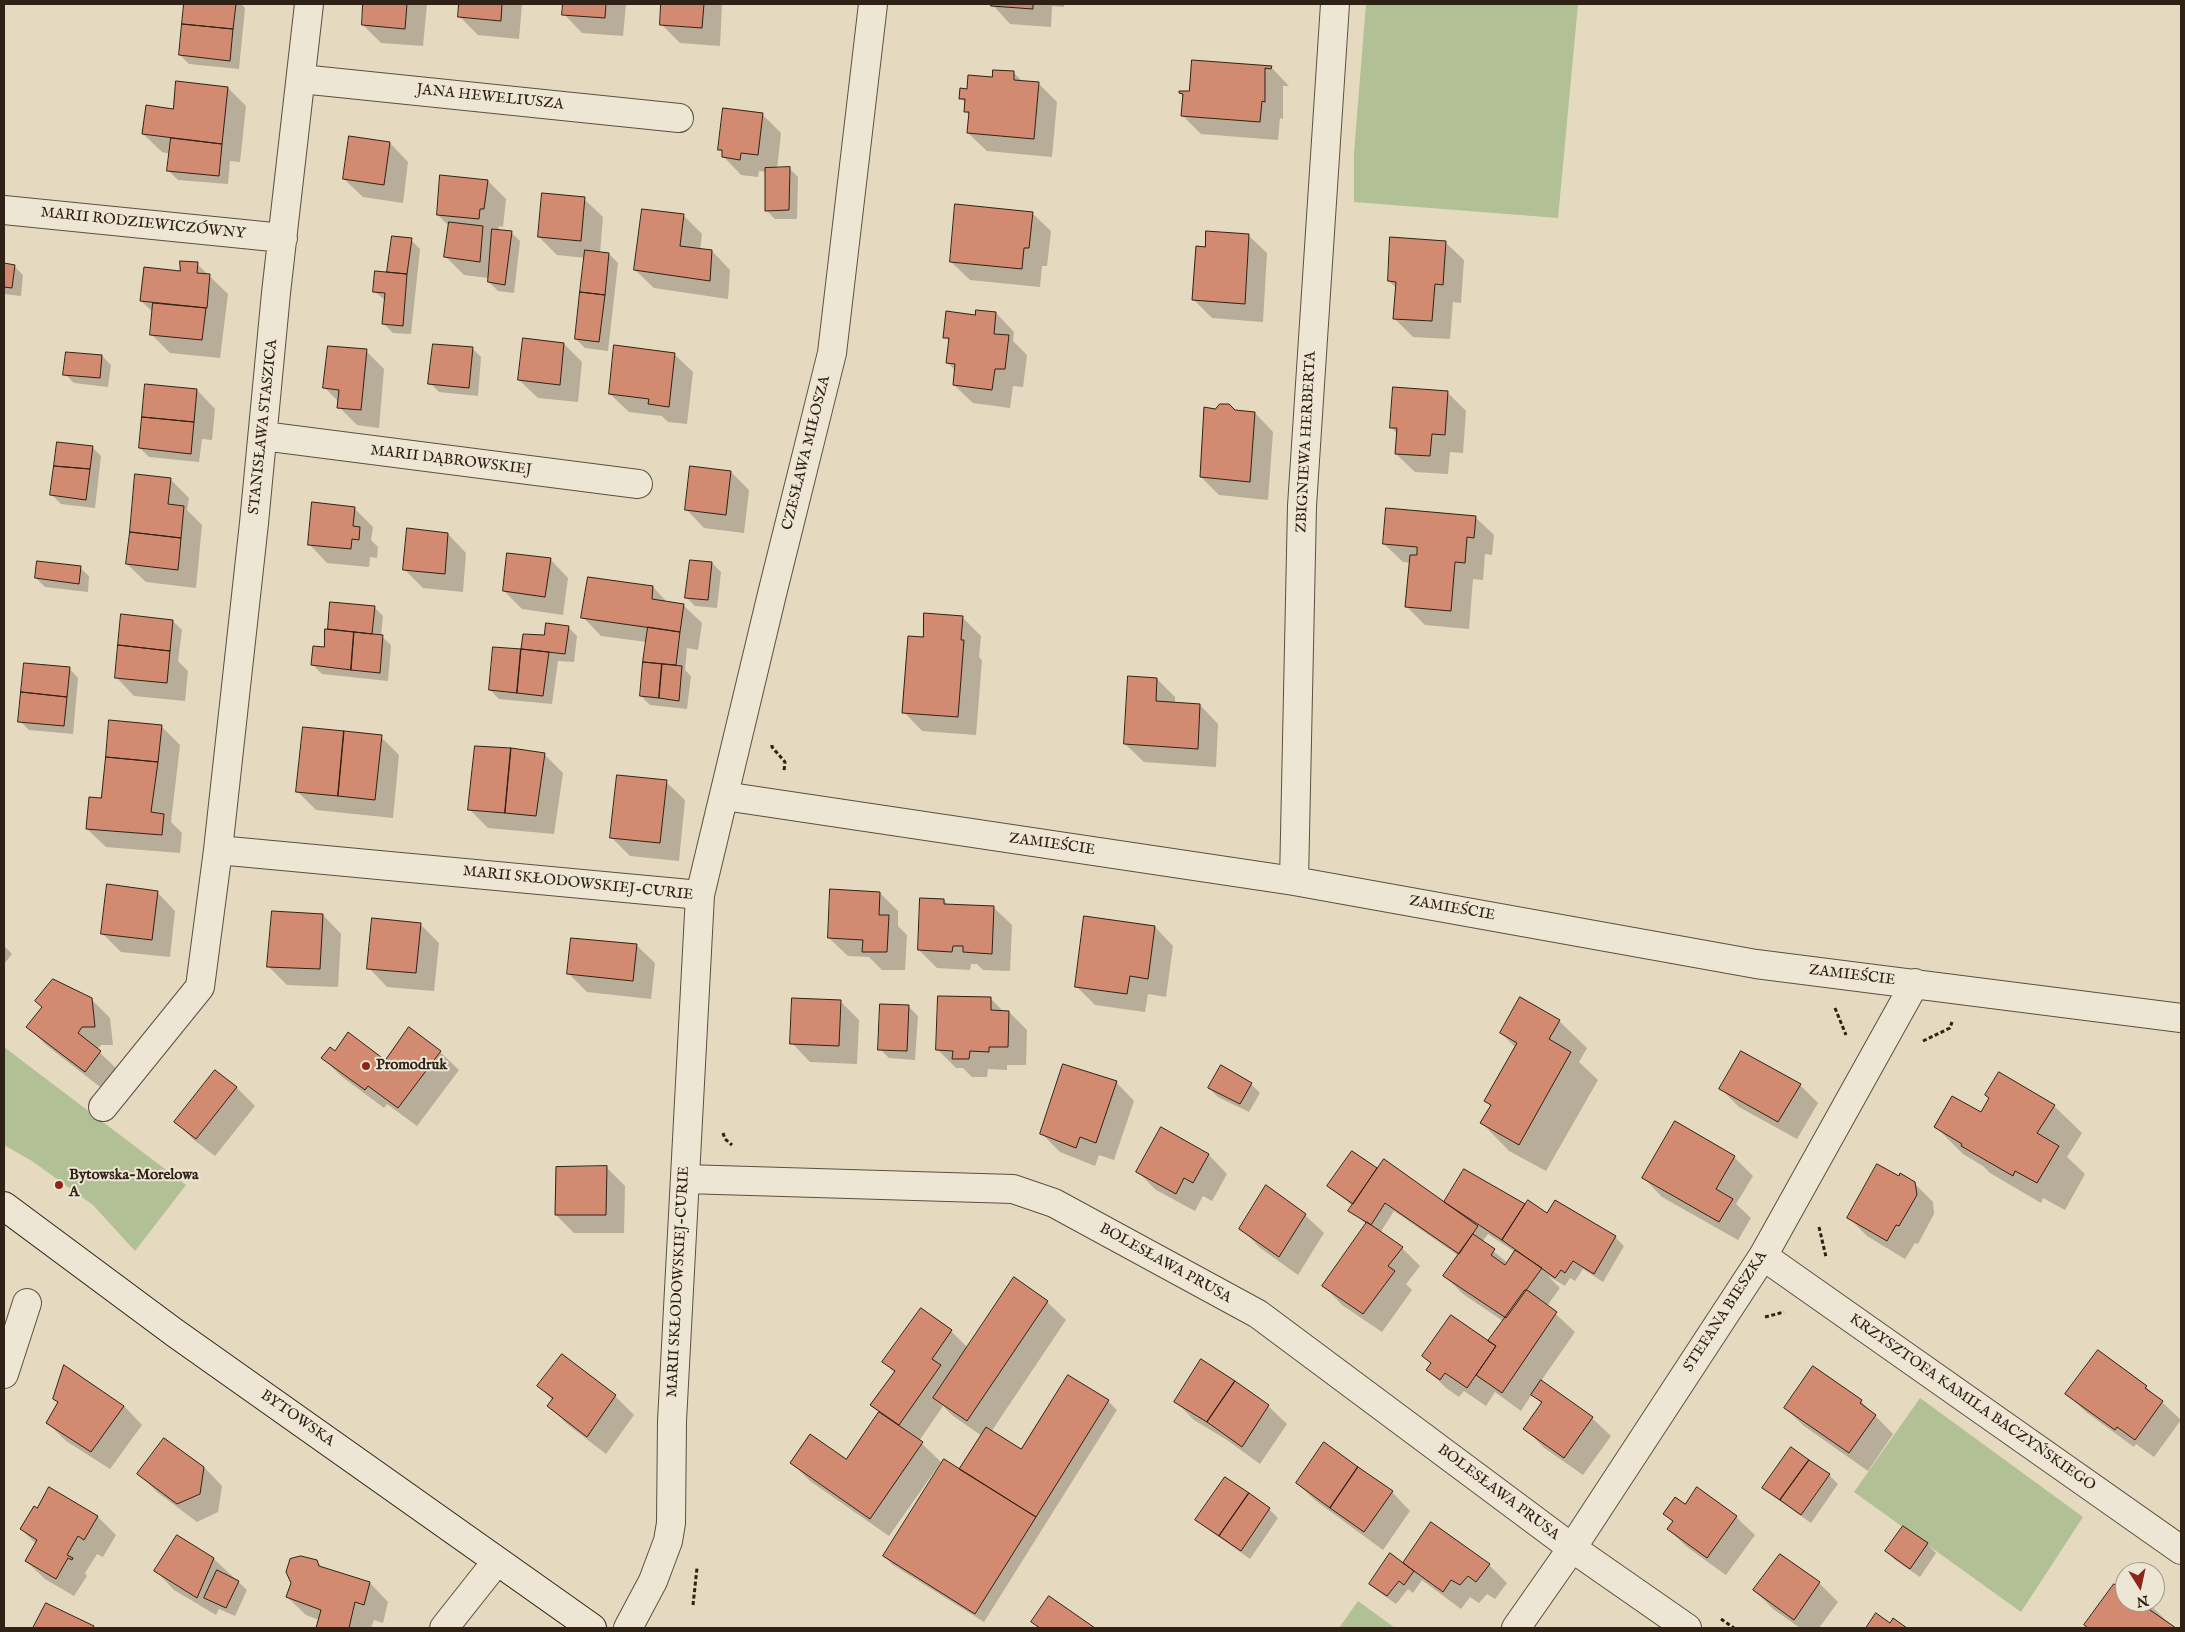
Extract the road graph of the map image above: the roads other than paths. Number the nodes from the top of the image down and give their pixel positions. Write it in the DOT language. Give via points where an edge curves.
graph roads {
  1 [pos="309,4"];
  2 [pos="873,4"];
  3 [pos="1335,4"];
  4 [pos="301,79"];
  5 [pos="679,118"];
  6 [pos="4,210"];
  7 [pos="283,238"];
  8 [pos="263,436"];
  9 [pos="638,484"];
  10 [pos="724,796"];
  11 [pos="218,850"];
  12 [pos="1294,881"];
  13 [pos="700,895"];
  14 [pos="1914,984"];
  15 [pos="2181,1018"];
  16 [pos="103,1107"];
  17 [pos="685,1179"];
  18 [pos="4,1206"];
  19 [pos="1763,1256"];
  20 [pos="27,1303"];
  21 [pos="4,1374"];
  22 [pos="1572,1548"];
  23 [pos="2181,1550"];
  24 [pos="497,1560"];
  25 [pos="444,1628"];
  26 [pos="592,1628"];
  27 [pos="628,1628"];
  28 [pos="1516,1628"];
  29 [pos="1687,1628"];
  1 -- 4 [label="street, STANISŁAWA STASZICA"];
  2 -- 10 [label="street, CZESŁAWA MIŁOSZA" via="832,353"];
  3 -- 12 [label="street, ZBIGNIEWA HERBERTA" via="1302,506"];
  4 -- 5 [label="street, JANA HEWELIUSZA"];
  4 -- 7 [label="street, STANISŁAWA STASZICA"];
  6 -- 7 [label="street, MARII RODZIEWICZÓWNY"];
  7 -- 8 [label="street, STANISŁAWA STASZICA"];
  8 -- 9 [label="street, MARII DĄBROWSKIEJ"];
  8 -- 11 [label="street, STANISŁAWA STASZICA"];
  10 -- 12 [label="street, ZAMIEŚCIE"];
  10 -- 13 [label="street, CZESŁAWA MIŁOSZA"];
  11 -- 13 [label="street, MARII SKŁODOWSKIEJ-CURIE"];
  11 -- 16 [label="street" via="200,987"];
  12 -- 14 [label="street, ZAMIEŚCIE" via="1756,964"];
  13 -- 17 [label="street, MARII SKŁODOWSKIEJ-CURIE"];
  14 -- 15 [label="street, ZAMIEŚCIE"];
  14 -- 19 [label="street, STEFANA BIESZKA"];
  17 -- 22 [label="street, BOLESŁAWA PRUSA" via="1012,1190 1054,1203 1258,1314"];
  17 -- 27 [label="street, MARII SKŁODOWSKIEJ-CURIE" via="672,1421 671,1523 653,1581"];
  18 -- 24 [label="street, BYTOWSKA" via="175,1333"];
  19 -- 22 [label="street, STEFANA BIESZKA"];
  19 -- 23 [label="street, KRZYSZTOFA KAMILA BACZYŃSKIEGO"];
  20 -- 21 [label="street"];
  22 -- 28 [label="street, STEFANA BIESZKA"];
  22 -- 29 [label="street, BOLESŁAWA PRUSA"];
  24 -- 25 [label="street"];
  24 -- 26 [label="street, BYTOWSKA"];
}
